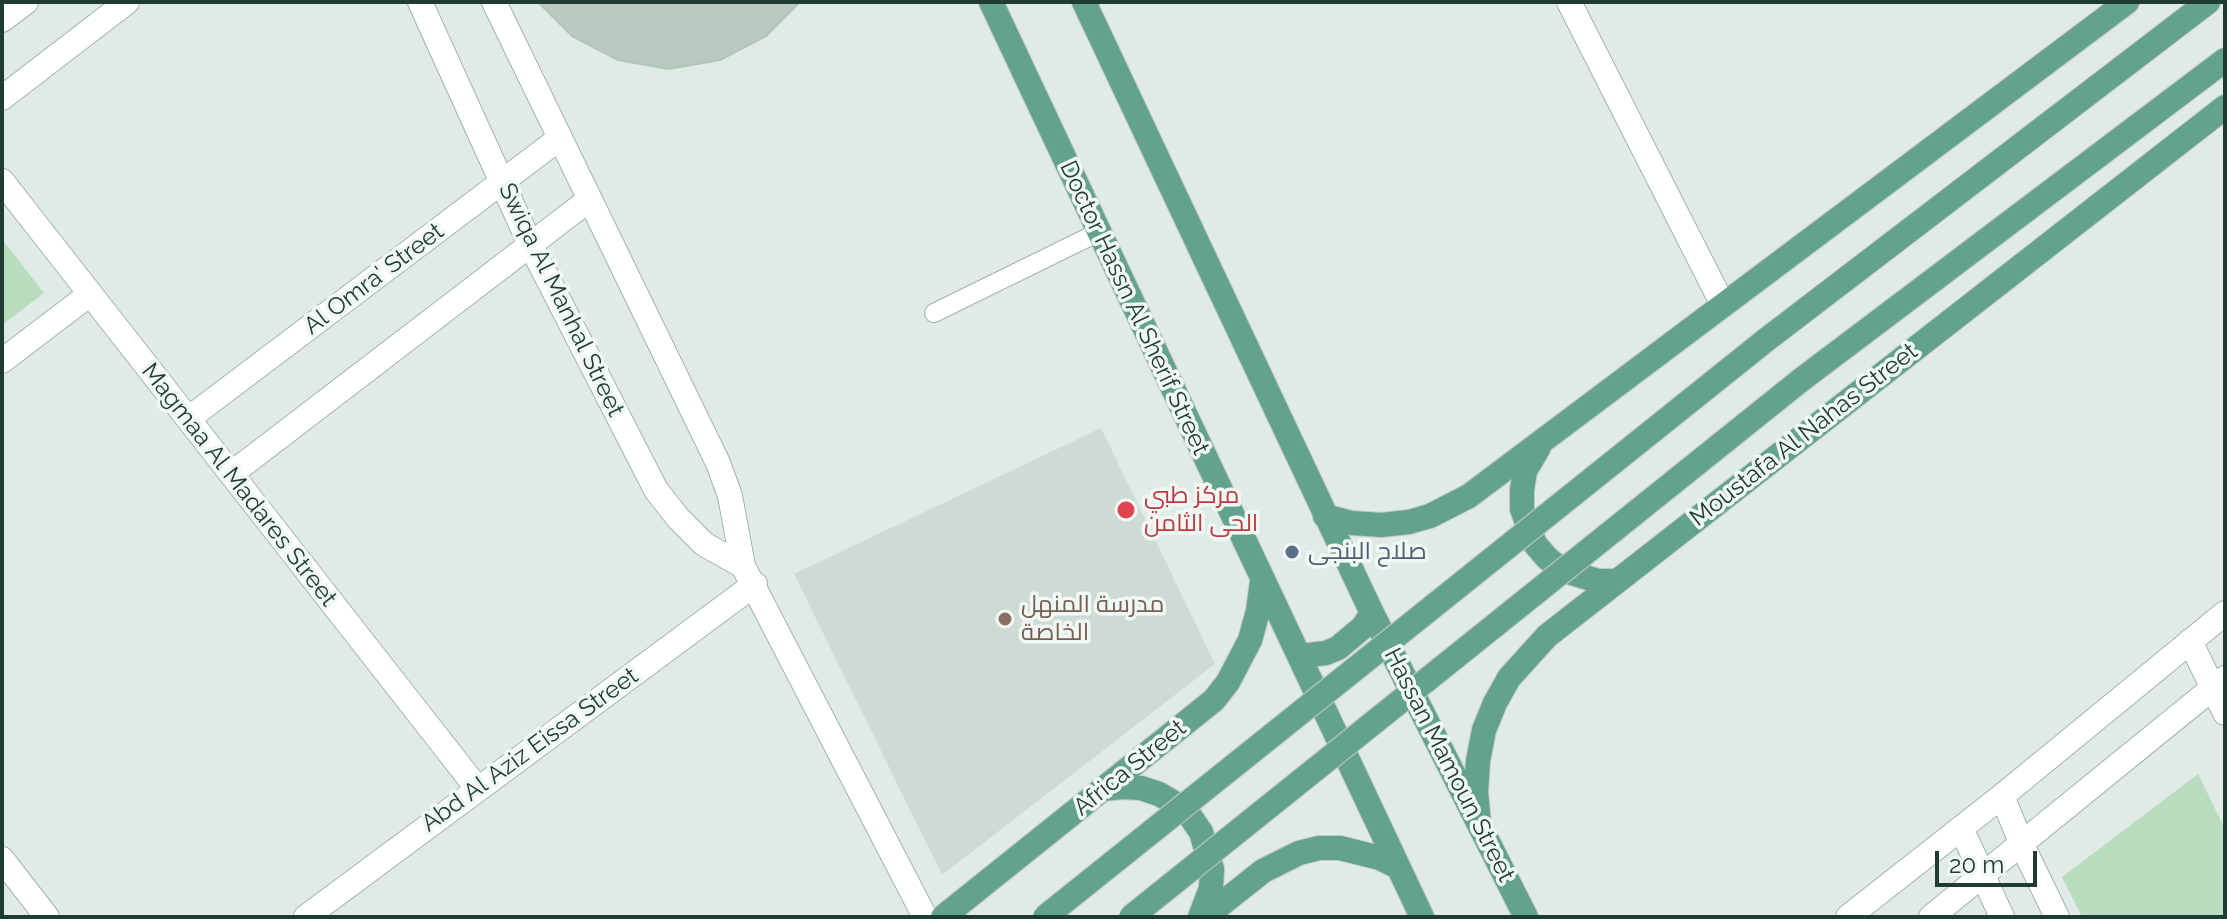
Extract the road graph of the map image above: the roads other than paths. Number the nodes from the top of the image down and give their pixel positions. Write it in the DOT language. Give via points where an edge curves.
graph roads {
  1 [pos="26,2"];
  2 [pos="127,2"];
  3 [pos="420,2"];
  4 [pos="494,2"];
  5 [pos="991,2"];
  6 [pos="1084,2"];
  7 [pos="1569,2"];
  8 [pos="2127,2"];
  9 [pos="2208,2"];
  10 [pos="2,20"];
  11 [pos="2225,60"];
  12 [pos="2,98"];
  13 [pos="2225,107"];
  14 [pos="560,138"];
  15 [pos="2,181"];
  16 [pos="502,182"];
  17 [pos="590,199"];
  18 [pos="1099,232"];
  19 [pos="530,244"];
  20 [pos="90,294"];
  21 [pos="1723,305"];
  22 [pos="934,313"];
  23 [pos="2,361"];
  24 [pos="188,419"];
  25 [pos="1545,439"];
  26 [pos="231,474"];
  27 [pos="1325,516"];
  28 [pos="749,575"];
  29 [pos="1262,581"];
  30 [pos="1616,581"];
  31 [pos="1372,613"];
  32 [pos="2225,613"];
  33 [pos="2190,641"];
  34 [pos="1300,656"];
  35 [pos="2219,683"];
  36 [pos="2225,713"];
  37 [pos="1429,723"];
  38 [pos="1349,763"];
  39 [pos="477,788"];
  40 [pos="1103,789"];
  41 [pos="2002,796"];
  42 [pos="1479,823"];
  43 [pos="1961,828"];
  44 [pos="2022,845"];
  45 [pos="2,859"];
  46 [pos="1398,867"];
  47 [pos="1983,877"];
  48 [pos="47,917"];
  49 [pos="306,917"];
  50 [pos="925,917"];
  51 [pos="943,917"];
  52 [pos="1045,917"];
  53 [pos="1131,917"];
  54 [pos="1202,917"];
  55 [pos="1422,917"];
  56 [pos="1526,917"];
  57 [pos="1848,917"];
  58 [pos="1931,917"];
  59 [pos="2002,917"];
  60 [pos="2057,917"];
  1 -- 10 [label="street"];
  2 -- 12 [label="street"];
  3 -- 16 [label="street, Swiqa Al Manhal Street"];
  4 -- 14 [label="street"];
  5 -- 18 [label="main road, Doctor Hassn Al Sherif Street"];
  6 -- 27 [label="main road"];
  7 -- 21 [label="street"];
  8 -- 21 [label="main road"];
  9 -- 52 [label="main road, bridge" via="1766,340"];
  11 -- 53 [label="main road, bridge" via="1801,380"];
  13 -- 30 [label="main road, Moustafa Al Nahas Street"];
  14 -- 16 [label="street, Al Omra' Street"];
  14 -- 17 [label="street"];
  15 -- 20 [label="street, Magmaa Al Madares Street"];
  16 -- 19 [label="street, Swiqa Al Manhal Street"];
  16 -- 24 [label="street, Al Omra' Street"];
  17 -- 19 [label="street"];
  17 -- 28 [label="street" via="718,463"];
  18 -- 22 [label="lane"];
  18 -- 29 [label="main road, Doctor Hassn Al Sherif Street"];
  19 -- 26 [label="street"];
  19 -- 28 [label="street, Swiqa Al Manhal Street" via="656,490 704,544"];
  20 -- 23 [label="street"];
  20 -- 24 [label="street, Magmaa Al Madares Street"];
  21 -- 25 [label="main road"];
  24 -- 26 [label="street, Magmaa Al Madares Street"];
  25 -- 27 [label="main road" via="1469,496 1430,516 1381,525"];
  25 -- 30 [label="main road" via="1525,471 1522,490 1522,509 1535,544 1562,570"];
  26 -- 39 [label="street, Magmaa Al Madares Street"];
  27 -- 31 [label="main road"];
  28 -- 39 [label="street, Abd Al Aziz Eissa Street"];
  28 -- 50 [label="street"];
  29 -- 34 [label="main road, Doctor Hassn Al Sherif Street"];
  29 -- 40 [label="main road, Africa Street" via="1250,640 1228,682 1214,700"];
  30 -- 42 [label="main road, Moustafa Al Nahas Street" via="1526,656 1502,691 1484,730 1478,761"];
  31 -- 34 [label="main road" via="1338,648"];
  31 -- 37 [label="main road, Hassan Mamoun Street"];
  32 -- 33 [label="street"];
  33 -- 35 [label="street"];
  33 -- 41 [label="street"];
  34 -- 38 [label="main road"];
  35 -- 36 [label="street"];
  35 -- 44 [label="street"];
  37 -- 38 [label="main road" via="1404,717 1379,722 1359,739"];
  37 -- 42 [label="main road, Hassan Mamoun Street"];
  38 -- 46 [label="main road"];
  39 -- 49 [label="street, Abd Al Aziz Eissa Street"];
  40 -- 51 [label="main road, Africa Street"];
  40 -- 54 [label="main road" via="1150,791 1190,816 1201,832 1212,869"];
  41 -- 43 [label="street"];
  41 -- 44 [label="street"];
  42 -- 56 [label="main road, Hassan Mamoun Street"];
  43 -- 47 [label="street"];
  43 -- 57 [label="street"];
  44 -- 47 [label="street"];
  44 -- 60 [label="street"];
  45 -- 48 [label="street"];
  46 -- 54 [label="main road" via="1340,848 1299,853 1263,871"];
  46 -- 55 [label="main road"];
  47 -- 58 [label="street"];
  47 -- 59 [label="street"];
}
